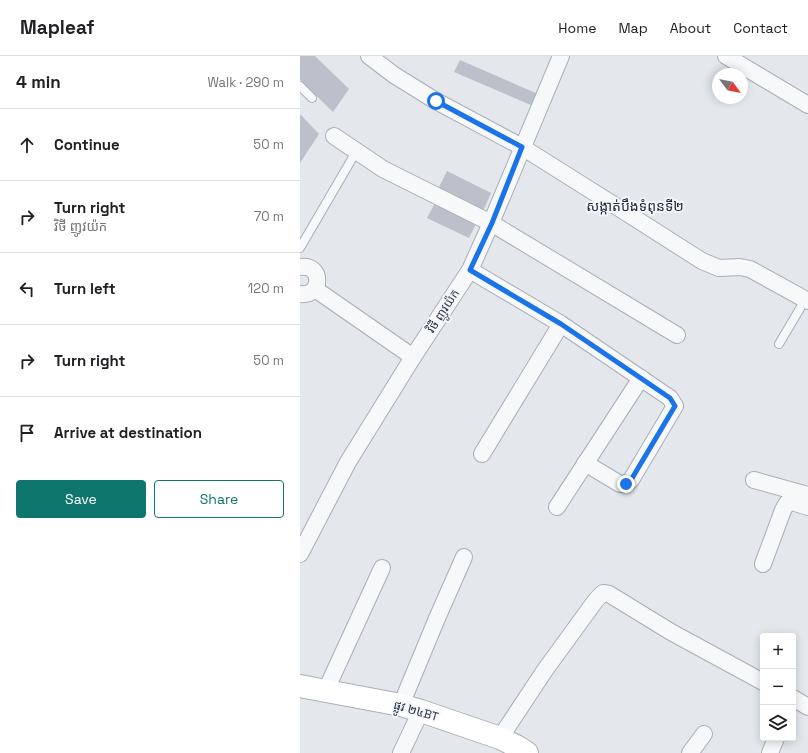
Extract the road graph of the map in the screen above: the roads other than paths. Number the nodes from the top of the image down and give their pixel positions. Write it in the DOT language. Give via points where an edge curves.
graph roads {
  1 [pos="369,56"];
  2 [pos="561,56"];
  3 [pos="732,58"];
  4 [pos="300,86"];
  5 [pos="312,98"];
  6 [pos="808,105"];
  7 [pos="334,136"];
  8 [pos="522,147"];
  9 [pos="353,157"];
  10 [pos="492,223"];
  11 [pos="300,248"];
  12 [pos="300,267"];
  13 [pos="470,270"];
  14 [pos="305,296"];
  15 [pos="807,301"];
  16 [pos="561,324"];
  17 [pos="677,335"];
  18 [pos="779,344"];
  19 [pos="413,357"];
  20 [pos="641,378"];
  21 [pos="482,454"];
  22 [pos="585,463"];
  23 [pos="754,480"];
  24 [pos="808,495"];
  25 [pos="557,507"];
  26 [pos="808,508"];
  27 [pos="300,554"];
  28 [pos="464,557"];
  29 [pos="763,564"];
  30 [pos="382,568"];
  31 [pos="760,680"];
  32 [pos="300,686"];
  33 [pos="326,690"];
  34 [pos="796,701"];
  35 [pos="808,707"];
  36 [pos="411,708"];
  37 [pos="704,734"];
  38 [pos="500,738"];
  39 [pos="775,741"];
  40 [pos="402,753"];
  41 [pos="527,753"];
  42 [pos="690,753"];
  43 [pos="770,753"];
  1 -- 8 [label="street" via="436,101"];
  2 -- 8 [label="street, វិថី ញូវយ៉ក"];
  3 -- 6 [label="street"];
  4 -- 5 [label="lane"];
  7 -- 10 [label="street" via="383,170"];
  8 -- 10 [label="street, វិថី ញូវយ៉ក"];
  8 -- 15 [label="street" via="705,263 718,268 750,269"];
  9 -- 11 [label="lane"];
  10 -- 13 [label="street, វិថី ញូវយ៉ក"];
  10 -- 17 [label="street"];
  12 -- 14 [label="street" via="314,271 318,280"];
  13 -- 16 [label="street"];
  13 -- 19 [label="street, វិថី ញូវយ៉ក"];
  14 -- 19 [label="street" via="331,299"];
  15 -- 18 [label="lane"];
  16 -- 20 [label="street"];
  16 -- 21 [label="street"];
  19 -- 27 [label="street, វិថី ញូវយ៉ក" via="348,462"];
  20 -- 22 [label="street"];
  20 -- 22 [label="street" via="670,398 675,406 631,480 626,484 620,484"];
  22 -- 25 [label="street"];
  23 -- 24 [label="street"];
  26 -- 29 [label="street" via="792,502 787,503 782,510"];
  28 -- 36 [label="street" via="432,630"];
  30 -- 33 [label="street"];
  31 -- 38 [label="street" via="671,632 609,594 603,593 544,670"];
  32 -- 33 [label="street, ផ្លូវ ២៤BT"];
  33 -- 36 [label="street, ផ្លូវ ២៤BT"];
  34 -- 35 [label="street"];
  36 -- 38 [label="street, ផ្លូវ ២៤BT"];
  36 -- 40 [label="street"];
  37 -- 42 [label="street"];
  38 -- 41 [label="street, ផ្លូវ ២៤BT"];
  39 -- 43 [label="street"];
}
